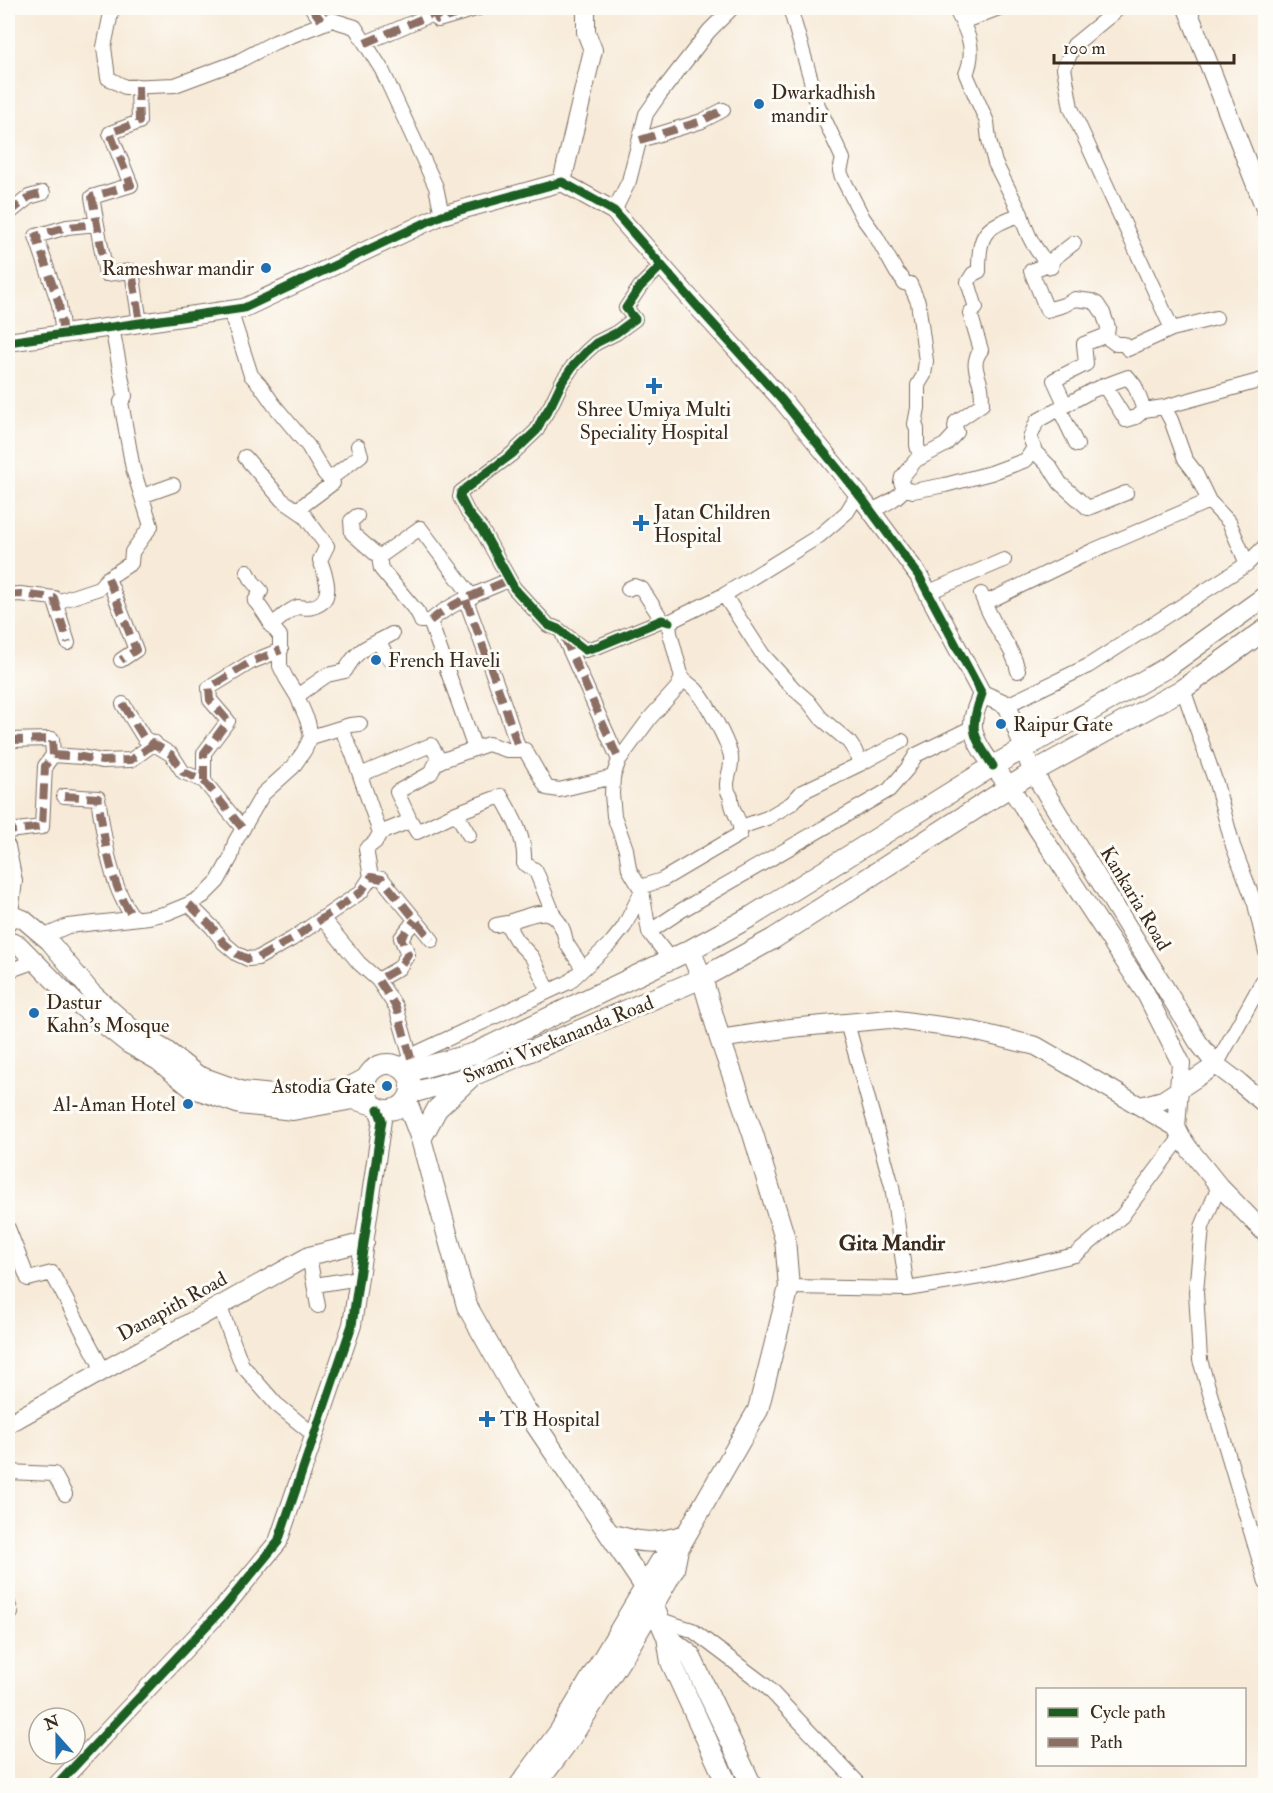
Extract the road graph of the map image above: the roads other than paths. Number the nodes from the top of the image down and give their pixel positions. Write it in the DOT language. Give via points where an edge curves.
graph roads {
  1 [pos="112,8"];
  2 [pos="313,8"];
  3 [pos="479,8"];
  4 [pos="586,8"];
  5 [pos="732,8"];
  6 [pos="790,8"];
  7 [pos="955,8"];
  8 [pos="999,8"];
  9 [pos="1117,8"];
  10 [pos="1187,8"];
  11 [pos="1262,8"];
  12 [pos="434,10"];
  13 [pos="1266,17"];
  14 [pos="962,22"];
  15 [pos="323,23"];
  16 [pos="365,43"];
  17 [pos="138,86"];
  18 [pos="723,110"];
  19 [pos="640,140"];
  20 [pos="562,182"];
  21 [pos="43,193"];
  22 [pos="614,211"];
  23 [pos="1266,211"];
  24 [pos="8,214"];
  25 [pos="1021,214"];
  26 [pos="442,215"];
  27 [pos="97,224"];
  28 [pos="1074,243"];
  29 [pos="1048,264"];
  30 [pos="661,266"];
  31 [pos="230,310"];
  32 [pos="1216,318"];
  33 [pos="140,323"];
  34 [pos="112,327"];
  35 [pos="1172,329"];
  36 [pos="63,334"];
  37 [pos="1105,336"];
  38 [pos="8,342"];
  39 [pos="1266,379"];
  40 [pos="1104,385"];
  41 [pos="1062,406"];
  42 [pos="1164,407"];
  43 [pos="1144,410"];
  44 [pos="358,446"];
  45 [pos="1077,446"];
  46 [pos="1033,450"];
  47 [pos="245,457"];
  48 [pos="920,458"];
  49 [pos="330,478"];
  50 [pos="172,485"];
  51 [pos="904,489"];
  52 [pos="1126,493"];
  53 [pos="858,494"];
  54 [pos="142,496"];
  55 [pos="1209,501"];
  56 [pos="298,509"];
  57 [pos="872,511"];
  58 [pos="357,516"];
  59 [pos="1266,545"];
  60 [pos="379,556"];
  61 [pos="1004,560"];
  62 [pos="1247,564"];
  63 [pos="247,571"];
  64 [pos="108,578"];
  65 [pos="509,580"];
  66 [pos="628,589"];
  67 [pos="929,592"];
  68 [pos="8,595"];
  69 [pos="724,595"];
  70 [pos="1266,596"];
  71 [pos="469,598"];
  72 [pos="63,600"];
  73 [pos="430,621"];
  74 [pos="666,621"];
  75 [pos="271,626"];
  76 [pos="1266,629"];
  77 [pos="562,632"];
  78 [pos="392,634"];
  79 [pos="378,641"];
  80 [pos="68,643"];
  81 [pos="281,650"];
  82 [pos="121,660"];
  83 [pos="389,660"];
  84 [pos="1018,671"];
  85 [pos="682,678"];
  86 [pos="1183,689"];
  87 [pos="982,694"];
  88 [pos="297,696"];
  89 [pos="123,704"];
  90 [pos="1007,705"];
  91 [pos="360,724"];
  92 [pos="973,727"];
  93 [pos="341,728"];
  94 [pos="311,737"];
  95 [pos="8,740"];
  96 [pos="902,741"];
  97 [pos="155,743"];
  98 [pos="475,749"];
  99 [pos="519,750"];
  100 [pos="1023,750"];
  101 [pos="53,755"];
  102 [pos="619,760"];
  103 [pos="440,761"];
  104 [pos="860,764"];
  105 [pos="993,766"];
  106 [pos="1034,772"];
  107 [pos="360,775"];
  108 [pos="613,777"];
  109 [pos="204,781"];
  110 [pos="1010,787"];
  111 [pos="64,796"];
  112 [pos="456,813"];
  113 [pos="410,821"];
  114 [pos="741,827"];
  115 [pos="243,829"];
  116 [pos="8,831"];
  117 [pos="380,833"];
  118 [pos="469,835"];
  119 [pos="8,846"];
  120 [pos="371,877"];
  121 [pos="641,889"];
  122 [pos="189,904"];
  123 [pos="9,918"];
  124 [pos="134,918"];
  125 [pos="322,918"];
  126 [pos="555,918"];
  127 [pos="415,920"];
  128 [pos="649,932"];
  129 [pos="43,937"];
  130 [pos="432,940"];
  131 [pos="8,941"];
  132 [pos="690,950"];
  133 [pos="1266,952"];
  134 [pos="670,959"];
  135 [pos="36,961"];
  136 [pos="583,969"];
  137 [pos="8,971"];
  138 [pos="1266,975"];
  139 [pos="702,978"];
  140 [pos="378,980"];
  141 [pos="549,991"];
  142 [pos="847,1023"];
  143 [pos="720,1040"];
  144 [pos="406,1065"];
  145 [pos="1216,1065"];
  146 [pos="472,1076"];
  147 [pos="367,1077"];
  148 [pos="1179,1089"];
  149 [pos="409,1097"];
  150 [pos="1266,1105"];
  151 [pos="1141,1106"];
  152 [pos="376,1107"];
  153 [pos="1179,1132"];
  154 [pos="421,1139"];
  155 [pos="1219,1186"];
  156 [pos="8,1228"];
  157 [pos="1266,1234"];
  158 [pos="365,1242"];
  159 [pos="309,1256"];
  160 [pos="359,1278"];
  161 [pos="315,1285"];
  162 [pos="789,1287"];
  163 [pos="907,1289"];
  164 [pos="219,1305"];
  165 [pos="318,1306"];
  166 [pos="103,1370"];
  167 [pos="8,1424"];
  168 [pos="314,1435"];
  169 [pos="8,1472"];
  170 [pos="65,1494"];
  171 [pos="610,1534"];
  172 [pos="681,1542"];
  173 [pos="1266,1582"];
  174 [pos="656,1612"];
  175 [pos="56,1785"];
  176 [pos="519,1785"];
  177 [pos="535,1785"];
  178 [pos="728,1785"];
  179 [pos="752,1785"];
  180 [pos="861,1785"];
  1 -- 17 [label="street" via="104,47 108,78 125,87"];
  2 -- 15 [label="street"];
  3 -- 12 [label="street" via="438,20"];
  4 -- 20 [label="street" via="586,32 594,50"];
  5 -- 19 [label="street" via="709,31 646,114"];
  6 -- 48 [label="street" via="813,94 843,159 840,171 863,218 904,283 910,284 918,302 926,362 918,385 915,424"];
  7 -- 14 [label="street"];
  8 -- 14 [label="street"];
  9 -- 35 [label="street" via="1074,45 1064,68 1071,108"];
  10 -- 23 [label="street"];
  11 -- 13 [label="street"];
  12 -- 16 [label="street"];
  14 -- 25 [label="street" via="968,33 971,61 966,74 987,122 995,163"];
  15 -- 16 [label="street" via="332,20 356,27"];
  15 -- 17 [label="street" via="175,85"];
  16 -- 26 [label="street" via="382,70 436,187"];
  17 -- 27 [label="street" via="140,122 110,134 131,185 92,197"];
  18 -- 19 [label="street" via="702,121"];
  19 -- 22 [label="street"];
  20 -- 22 [label="street"];
  20 -- 26 [label="street"];
  21 -- 24 [label="street" via="29,197"];
  22 -- 30 [label="street"];
  25 -- 29 [label="street" via="1026,232"];
  25 -- 48 [label="street" via="1004,220 983,236 979,270 968,282 976,308 970,313 981,350 976,356 975,370 982,404 956,422 957,432 945,445"];
  26 -- 31 [label="street" via="244,308"];
  27 -- 33 [label="street" via="106,274 132,271"];
  27 -- 36 [label="street" via="36,236 59,304"];
  28 -- 29 [label="street" via="1053,259 1051,267"];
  29 -- 37 [label="street" via="1031,271 1047,310 1075,299 1097,304 1108,327"];
  30 -- 53 [label="street" via="782,400"];
  30 -- 65 [label="street" via="626,308 635,319 596,343 573,366 537,430 461,492 468,513 482,530"];
  31 -- 33 [label="street"];
  31 -- 49 [label="street" via="251,375"];
  32 -- 35 [label="street"];
  33 -- 34 [label="street"];
  34 -- 36 [label="street"];
  34 -- 54 [label="street" via="125,396 121,402"];
  35 -- 37 [label="street" via="1128,349"];
  36 -- 38 [label="street"];
  37 -- 41 [label="street" via="1083,344 1086,364 1054,380"];
  39 -- 42 [label="street"];
  40 -- 41 [label="street"];
  40 -- 43 [label="street" via="1128,377"];
  40 -- 43 [label="street" via="1126,420"];
  41 -- 45 [label="street"];
  41 -- 46 [label="street" via="1037,421 1030,438"];
  42 -- 43 [label="street"];
  42 -- 55 [label="street" via="1185,459"];
  44 -- 49 [label="street" via="361,455"];
  46 -- 51 [label="street" via="1026,460 991,473 913,491"];
  46 -- 52 [label="street" via="1050,466 1060,483 1088,508"];
  47 -- 56 [label="street" via="282,500"];
  48 -- 51 [label="street" via="902,477"];
  49 -- 56 [label="street" via="333,483"];
  50 -- 54 [label="street"];
  51 -- 57 [label="street"];
  53 -- 57 [label="street"];
  53 -- 69 [label="street" via="847,512 819,536"];
  54 -- 64 [label="street" via="151,526 132,552 131,563"];
  55 -- 62 [label="street" via="1229,522"];
  55 -- 84 [label="street" via="983,598 1016,659"];
  56 -- 75 [label="street" via="327,546 320,560 329,590 322,603 292,610"];
  57 -- 67 [label="street"];
  58 -- 60 [label="street" via="351,521 352,533"];
  59 -- 62 [label="street"];
  60 -- 71 [label="street" via="420,528"];
  60 -- 73 [label="street" via="381,568 421,621"];
  61 -- 67 [label="street"];
  62 -- 90 [label="street" via="1088,666"];
  63 -- 75 [label="street" via="261,591 255,601"];
  64 -- 72 [label="street" via="99,588"];
  64 -- 82 [label="street" via="136,650"];
  65 -- 71 [label="street"];
  65 -- 77 [label="street" via="548,625"];
  66 -- 74 [label="street" via="642,589"];
  67 -- 87 [label="street"];
  68 -- 80 [label="street" via="54,598"];
  69 -- 74 [label="street"];
  69 -- 104 [label="street" via="763,656 849,742"];
  70 -- 100 [label="main road, Swami Vivekananda Road" via="1166,668"];
  71 -- 73 [label="street"];
  71 -- 99 [label="street"];
  73 -- 98 [label="street"];
  74 -- 77 [label="street" via="585,650"];
  74 -- 85 [label="street"];
  75 -- 81 [label="street" via="280,636"];
  76 -- 86 [label="main road, Swami Vivekananda Road"];
  77 -- 102 [label="street"];
  78 -- 79 [label="street"];
  79 -- 83 [label="street"];
  79 -- 88 [label="street" via="353,656 345,671 327,675"];
  81 -- 88 [label="street" via="280,666"];
  81 -- 109 [label="street" via="250,662 209,688 210,700 228,722 204,753"];
  85 -- 102 [label="street"];
  85 -- 114 [label="street" via="703,699 727,746 731,772 726,782"];
  86 -- 106 [label="main road, Swami Vivekananda Road"];
  86 -- 133 [label="street" via="1255,904"];
  87 -- 90 [label="street"];
  87 -- 92 [label="street"];
  88 -- 94 [label="street"];
  89 -- 97 [label="street" via="144,738"];
  90 -- 100 [label="street, Kankaria Road"];
  91 -- 93 [label="street"];
  92 -- 105 [label="street"];
  92 -- 128 [label="street" via="916,755 889,790"];
  93 -- 94 [label="street"];
  93 -- 107 [label="street"];
  94 -- 115 [label="street" via="293,767 263,794"];
  95 -- 101 [label="street" via="52,739"];
  96 -- 104 [label="street"];
  97 -- 101 [label="street" via="130,760"];
  97 -- 109 [label="street" via="172,755 183,772"];
  98 -- 99 [label="street" via="488,744"];
  98 -- 103 [label="street"];
  99 -- 108 [label="street" via="528,754 547,788 559,790"];
  100 -- 105 [label="main road, Swami Vivekananda Road"];
  100 -- 106 [label="street, Kankaria Road"];
  101 -- 116 [label="street" via="45,766 42,827"];
  102 -- 108 [label="street"];
  103 -- 107 [label="street" via="431,745"];
  103 -- 113 [label="street" via="431,773 397,792"];
  104 -- 114 [label="street" via="802,792 767,818"];
  105 -- 110 [label="street"];
  105 -- 132 [label="main road, Swami Vivekananda Road" via="752,916"];
  106 -- 110 [label="main road, Swami Vivekananda Road"];
  106 -- 145 [label="street, Kankaria Road" via="1198,1042"];
  107 -- 117 [label="street"];
  108 -- 121 [label="street" via="614,816 629,869"];
  109 -- 115 [label="street"];
  110 -- 139 [label="main road, Swami Vivekananda Road" via="774,939"];
  110 -- 148 [label="street" via="1146,994 1181,1063"];
  111 -- 124 [label="street" via="98,798 107,851 124,906"];
  112 -- 113 [label="street" via="417,832"];
  112 -- 118 [label="street"];
  112 -- 126 [label="street" via="501,791 519,831 524,863 535,870"];
  113 -- 117 [label="street"];
  114 -- 121 [label="street" via="740,834"];
  115 -- 122 [label="street" via="218,881"];
  117 -- 120 [label="street" via="366,849"];
  119 -- 123 [label="street" via="15,881"];
  120 -- 125 [label="street" via="362,892"];
  120 -- 127 [label="street" via="382,879"];
  121 -- 128 [label="street"];
  121 -- 136 [label="street" via="624,927"];
  122 -- 124 [label="street" via="167,913"];
  122 -- 125 [label="street" via="224,943 248,959 258,958"];
  123 -- 129 [label="street" via="23,920"];
  124 -- 129 [label="street" via="68,926"];
  125 -- 140 [label="street"];
  126 -- 136 [label="street"];
  126 -- 141 [label="street" via="540,912 503,926 531,957"];
  127 -- 130 [label="street"];
  127 -- 140 [label="street" via="401,938 408,954 399,968"];
  128 -- 134 [label="street"];
  129 -- 147 [label="street" via="92,993 137,1033 198,1075 243,1091 293,1096 350,1086"];
  131 -- 135 [label="street" via="19,945"];
  132 -- 134 [label="main road, Swami Vivekananda Road"];
  132 -- 139 [label="main road"];
  134 -- 144 [label="main road, Swami Vivekananda Road" via="475,1053"];
  135 -- 137 [label="street"];
  135 -- 152 [label="street" via="75,1002 191,1088 240,1105 293,1111 353,1100"];
  136 -- 141 [label="street" via="569,982"];
  138 -- 145 [label="street"];
  139 -- 143 [label="main road"];
  139 -- 146 [label="main road, Swami Vivekananda Road"];
  140 -- 144 [label="street" via="396,1007"];
  141 -- 144 [label="street" via="426,1049"];
  142 -- 143 [label="street"];
  142 -- 151 [label="street" via="890,1019 969,1030 1036,1046"];
  142 -- 163 [label="street" via="892,1186"];
  143 -- 162 [label="main road" via="785,1239"];
  144 -- 147 [label="main road" via="384,1064"];
  144 -- 149 [label="main road" via="412,1083"];
  145 -- 148 [label="street"];
  145 -- 150 [label="street, Kankaria Road"];
  146 -- 149 [label="main road, Swami Vivekananda Road"];
  146 -- 154 [label="main road" via="437,1109"];
  147 -- 152 [label="main road" via="366,1094"];
  148 -- 151 [label="street" via="1163,1100"];
  148 -- 153 [label="street"];
  149 -- 152 [label="main road" via="391,1111"];
  149 -- 154 [label="main road"];
  151 -- 153 [label="street"];
  152 -- 158 [label="street" via="382,1120"];
  153 -- 155 [label="street"];
  153 -- 163 [label="street" via="1122,1216 1075,1256"];
  154 -- 171 [label="main road" via="467,1306 523,1406"];
  155 -- 157 [label="street"];
  155 -- 173 [label="street" via="1202,1227 1196,1292 1200,1360"];
  156 -- 166 [label="street" via="28,1280 52,1273"];
  158 -- 159 [label="street, Danapith Road"];
  158 -- 160 [label="street"];
  159 -- 161 [label="street"];
  159 -- 164 [label="street, Danapith Road"];
  160 -- 161 [label="street"];
  160 -- 168 [label="street" via="352,1325"];
  161 -- 165 [label="street"];
  162 -- 163 [label="street"];
  162 -- 172 [label="main road" via="758,1410"];
  164 -- 166 [label="street, Danapith Road"];
  164 -- 168 [label="street" via="242,1365 276,1404"];
  166 -- 167 [label="street, Danapith Road"];
  168 -- 175 [label="street" via="278,1542 225,1606"];
  169 -- 170 [label="street" via="54,1474"];
  171 -- 172 [label="main road" via="656,1543"];
  171 -- 174 [label="main road"];
  172 -- 174 [label="main road"];
  174 -- 176 [label="main road"];
  174 -- 177 [label="main road"];
  174 -- 178 [label="main road" via="670,1662"];
  174 -- 179 [label="main road" via="690,1655"];
  174 -- 180 [label="street" via="692,1630 765,1685"];
}
